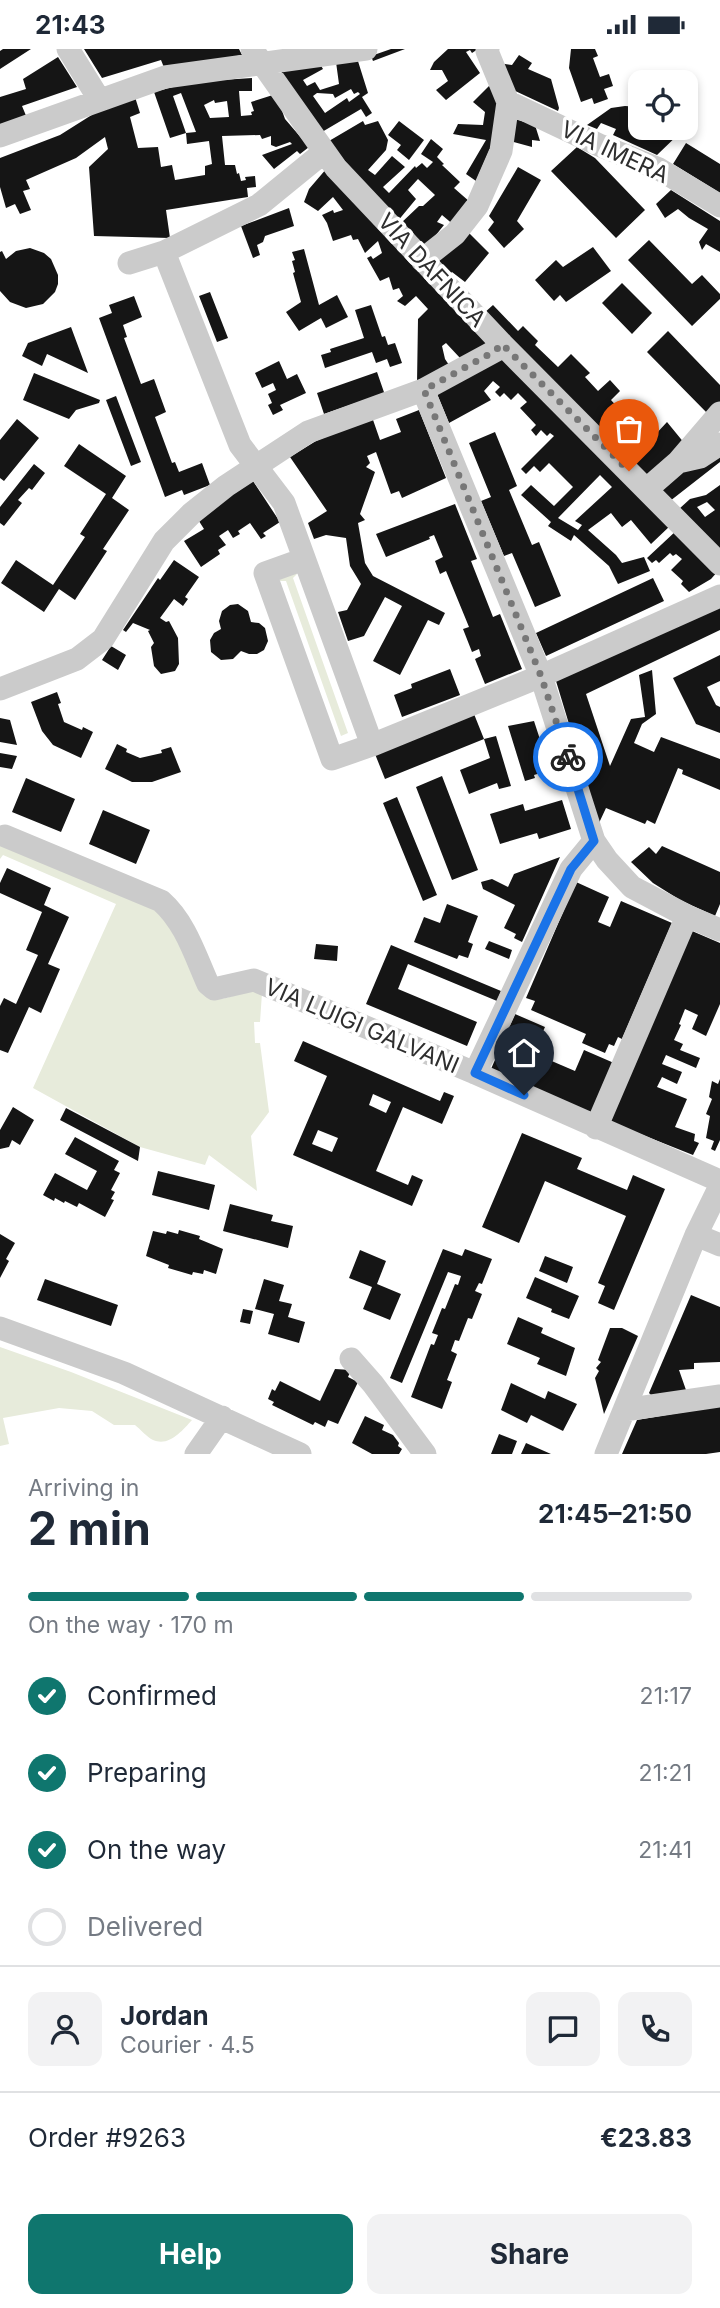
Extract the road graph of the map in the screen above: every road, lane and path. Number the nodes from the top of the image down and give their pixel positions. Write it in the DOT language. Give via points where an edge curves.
graph roads {
  1 [pos="68,49"];
  2 [pos="366,49"];
  3 [pos="488,49"];
  4 [pos="256,57"];
  5 [pos="99,99"];
  6 [pos="508,102"];
  7 [pos="0,136"];
  8 [pos="324,152"];
  9 [pos="720,206"];
  10 [pos="164,252"];
  11 [pos="422,260"];
  12 [pos="128,263"];
  13 [pos="502,344"];
  14 [pos="424,390"];
  15 [pos="720,413"];
  16 [pos="720,444"];
  17 [pos="678,462"];
  18 [pos="256,466"];
  19 [pos="647,489"];
  20 [pos="304,559"];
  21 [pos="720,564"];
  22 [pos="720,596"];
  23 [pos="541,676"];
  24 [pos="0,689"];
  25 [pos="372,745"];
  26 [pos="5,836"];
  27 [pos="594,841"];
  28 [pos="687,916"];
  29 [pos="720,930"];
  30 [pos="475,1073"];
  31 [pos="596,1128"];
  32 [pos="720,1181"];
  33 [pos="720,1186"];
  34 [pos="696,1235"];
  35 [pos="720,1245"];
  36 [pos="0,1328"];
  37 [pos="351,1359"];
  38 [pos="720,1396"];
  39 [pos="624,1411"];
  40 [pos="222,1417"];
  41 [pos="196,1454"];
  42 [pos="300,1454"];
  43 [pos="425,1454"];
  44 [pos="606,1454"];
  1 -- 5 [label="street"];
  2 -- 4 [label="street"];
  3 -- 6 [label="street"];
  4 -- 5 [label="street" via="165,77"];
  4 -- 8 [label="street, VIA DAFNICA"];
  5 -- 7 [label="street"];
  6 -- 9 [label="street, VIA IMERA" via="659,169"];
  6 -- 11 [label="street" via="501,152 477,206 455,235"];
  8 -- 10 [label="street" via="259,205"];
  8 -- 11 [label="street, VIA DAFNICA"];
  10 -- 12 [label="street"];
  10 -- 18 [label="street" via="240,445"];
  11 -- 13 [label="street, VIA DAFNICA"];
  13 -- 14 [label="street"];
  13 -- 19 [label="street, VIA DAFNICA"];
  14 -- 18 [label="street" via="308,432"];
  14 -- 23 [label="street"];
  15 -- 17 [label="street"];
  16 -- 17 [label="street" via="700,457"];
  17 -- 19 [label="street"];
  18 -- 20 [label="street" via="284,503"];
  18 -- 24 [label="street" via="192,513 164,541 103,639 77,659"];
  19 -- 21 [label="street, VIA DAFNICA"];
  20 -- 25 [label="street"];
  20 -- 25 [label="street" via="265,573 332,759"];
  22 -- 23 [label="street"];
  23 -- 25 [label="street"];
  23 -- 27 [label="street"];
  26 -- 30 [label="street, VIA LUIGI GALVANI" via="161,901 181,923 214,989 254,980"];
  27 -- 28 [label="street" via="632,887"];
  27 -- 30 [label="street" via="571,869"];
  28 -- 29 [label="street"];
  28 -- 31 [label="street"];
  30 -- 31 [label="street, VIA LUIGI GALVANI"];
  31 -- 32 [label="street, VIA LUIGI GALVANI"];
  33 -- 34 [label="street"];
  34 -- 35 [label="street"];
  34 -- 39 [label="street"];
  36 -- 40 [label="street" via="124,1373"];
  37 -- 43 [label="street"];
  38 -- 39 [label="street"];
  39 -- 44 [label="street"];
  40 -- 41 [label="street"];
  40 -- 42 [label="street"];
}
